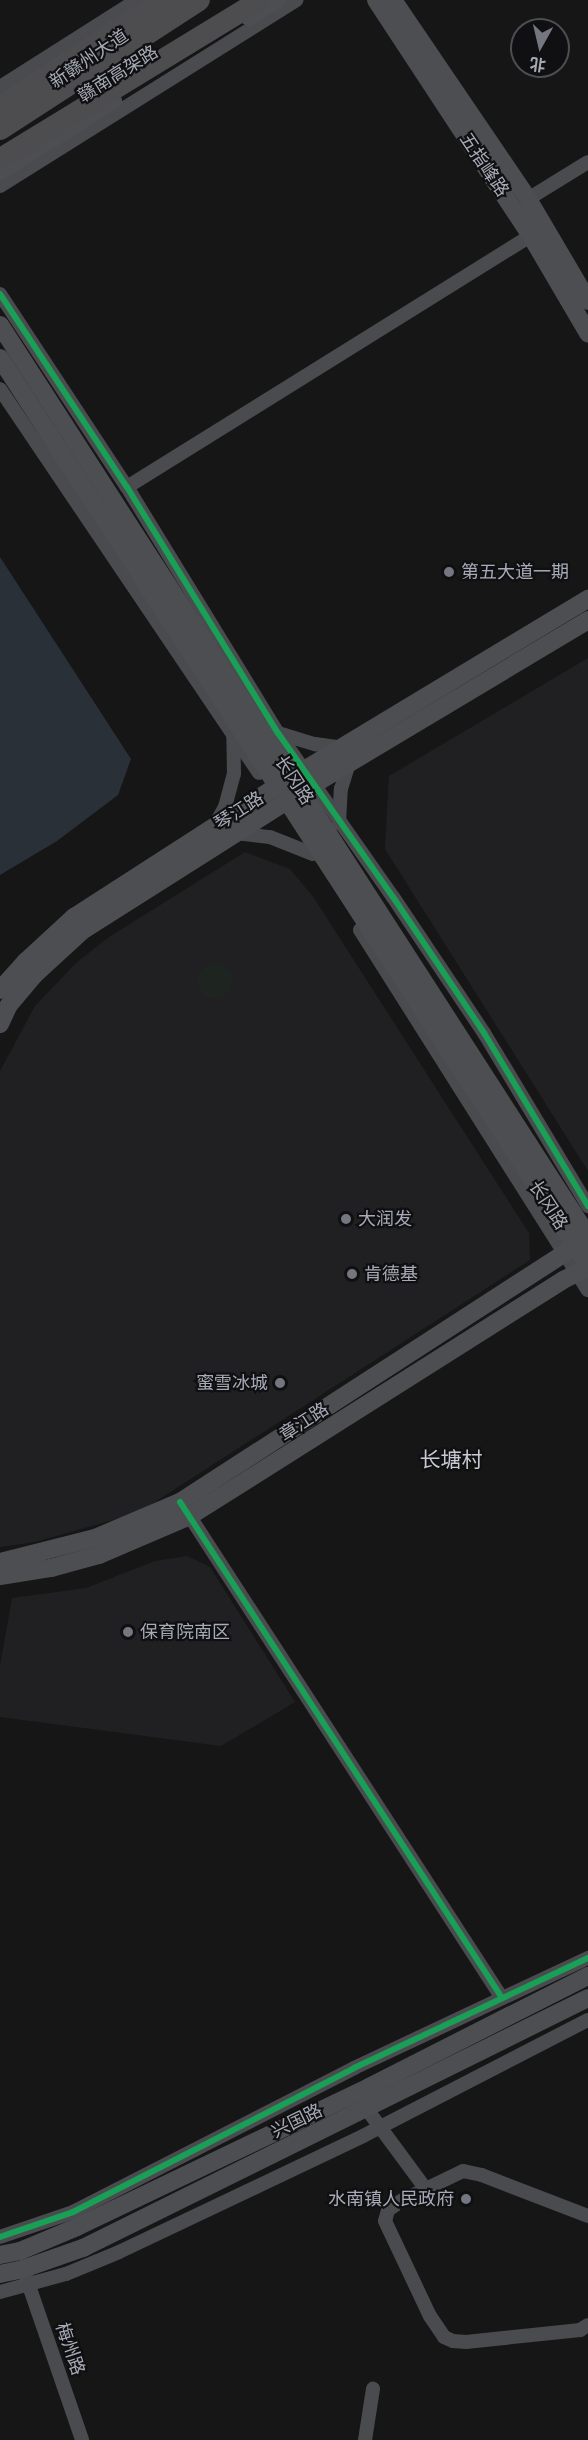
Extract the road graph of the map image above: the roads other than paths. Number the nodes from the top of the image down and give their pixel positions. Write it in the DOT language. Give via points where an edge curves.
graph roads {
  1 [pos="137,0"];
  2 [pos="161,0"];
  3 [pos="178,0"];
  4 [pos="199,0"];
  5 [pos="237,0"];
  6 [pos="259,0"];
  7 [pos="375,0"];
  8 [pos="393,0"];
  9 [pos="290,1"];
  10 [pos="0,87"];
  11 [pos="0,106"];
  12 [pos="0,117"];
  13 [pos="0,129"];
  14 [pos="0,149"];
  15 [pos="0,158"];
  16 [pos="588,162"];
  17 [pos="0,171"];
  18 [pos="0,186"];
  19 [pos="528,199"];
  20 [pos="531,236"];
  21 [pos="0,294"];
  22 [pos="588,301"];
  23 [pos="0,325"];
  24 [pos="588,333"];
  25 [pos="0,358"];
  26 [pos="0,389"];
  27 [pos="127,487"];
  28 [pos="588,599"];
  29 [pos="588,620"];
  30 [pos="278,733"];
  31 [pos="232,735"];
  32 [pos="345,755"];
  33 [pos="291,788"];
  34 [pos="339,823"];
  35 [pos="213,827"];
  36 [pos="236,833"];
  37 [pos="313,854"];
  38 [pos="3,999"];
  39 [pos="0,1024"];
  40 [pos="588,1206"];
  41 [pos="579,1243"];
  42 [pos="584,1268"];
  43 [pos="588,1290"];
  44 [pos="185,1509"];
  45 [pos="0,1562"];
  46 [pos="0,1576"];
  47 [pos="588,1958"];
  48 [pos="588,1976"];
  49 [pos="502,1998"];
  50 [pos="588,1998"];
  51 [pos="588,2020"];
  52 [pos="366,2108"];
  53 [pos="380,2127"];
  54 [pos="425,2188"];
  55 [pos="588,2216"];
  56 [pos="0,2237"];
  57 [pos="0,2255"];
  58 [pos="0,2274"];
  59 [pos="26,2277"];
  60 [pos="0,2292"];
  61 [pos="588,2325"];
  62 [pos="373,2389"];
  63 [pos="82,2440"];
  64 [pos="365,2440"];
  1 -- 10 [label="street"];
  2 -- 11 [label="highway"];
  3 -- 12 [label="main road, 新赣州大道"];
  4 -- 13 [label="highway, 赣南高架路"];
  5 -- 14 [label="highway, 赣南高架路"];
  6 -- 15 [label="highway"];
  7 -- 20 [label="main road, 五指峰路"];
  8 -- 19 [label="main road, 五指峰路"];
  9 -- 17 [label="main road"];
  9 -- 18 [label="street"];
  16 -- 19 [label="street"];
  19 -- 22 [label="main road, 五指峰路"];
  20 -- 24 [label="main road, 五指峰路"];
  20 -- 27 [label="street"];
  21 -- 27 [label="street"];
  23 -- 33 [label="main road, 长冈路"];
  25 -- 33 [label="main road, 长冈路"];
  26 -- 31 [label="street"];
  27 -- 30 [label="street"];
  28 -- 32 [label="main road, 琴江路"];
  29 -- 32 [label="main road, 琴江路"];
  30 -- 32 [label="street"];
  30 -- 33 [label="street"];
  31 -- 33 [label="street"];
  31 -- 35 [label="street" via="234,774 225,807"];
  32 -- 33 [label="main road, 琴江路"];
  32 -- 34 [label="street"];
  33 -- 34 [label="street"];
  33 -- 35 [label="main road, 琴江路"];
  33 -- 36 [label="main road, 琴江路"];
  33 -- 37 [label="street"];
  33 -- 41 [label="main road, 长冈路"];
  34 -- 40 [label="street" via="484,1034"];
  35 -- 38 [label="main road, 琴江路" via="74,917 25,962"];
  36 -- 37 [label="street" via="270,837"];
  36 -- 38 [label="main road, 琴江路" via="81,932"];
  37 -- 41 [label="street"];
  38 -- 39 [label="main road"];
  41 -- 42 [label="main road, 长冈路"];
  41 -- 44 [label="main road, 章江路"];
  42 -- 43 [label="street"];
  42 -- 44 [label="main road, 章江路"];
  44 -- 45 [label="main road, 章江路" via="96,1538"];
  44 -- 46 [label="main road, 章江路" via="99,1555"];
  44 -- 49 [label="street"];
  47 -- 49 [label="street"];
  48 -- 57 [label="main road, 兴国路" via="369,2087 77,2227 20,2251"];
  49 -- 56 [label="street" via="354,2068 74,2212"];
  50 -- 52 [label="main road, 兴国路"];
  51 -- 53 [label="street"];
  52 -- 53 [label="street"];
  52 -- 59 [label="main road, 兴国路"];
  53 -- 54 [label="street"];
  53 -- 59 [label="street" via="119,2252 66,2274"];
  54 -- 55 [label="street" via="463,2171"];
  54 -- 61 [label="street" via="388,2210 386,2221 430,2316 444,2337 466,2342 580,2330"];
  58 -- 59 [label="main road, 兴国路"];
  59 -- 60 [label="street"];
  59 -- 63 [label="street, 梅州路"];
  62 -- 64 [label="street"];
}
